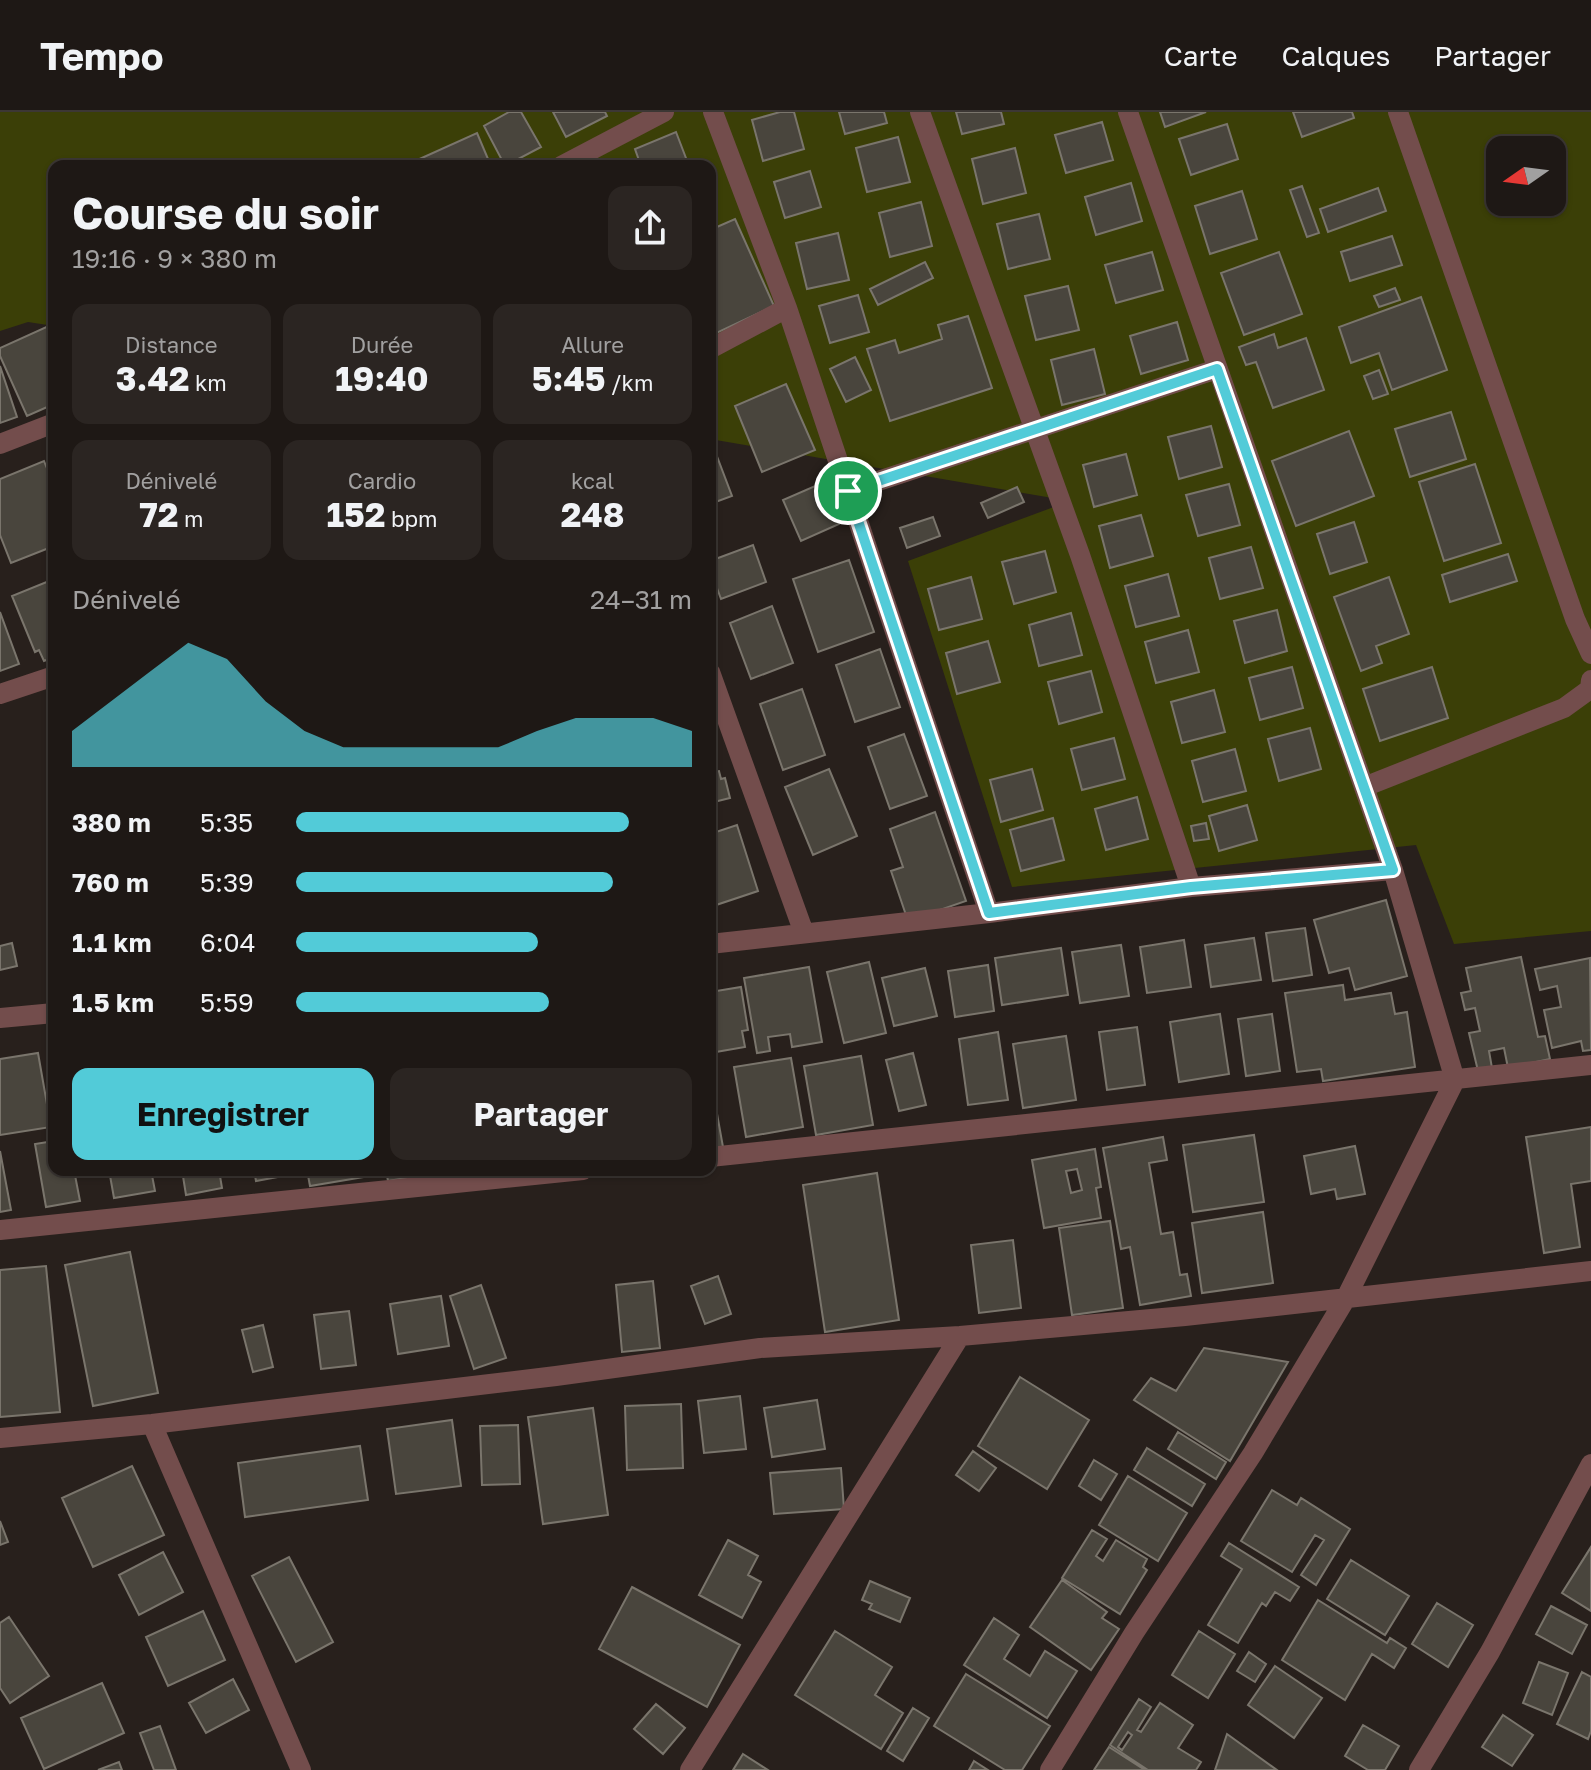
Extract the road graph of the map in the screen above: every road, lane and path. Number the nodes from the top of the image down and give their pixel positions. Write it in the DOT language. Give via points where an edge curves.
graph roads {
  1 [pos="664,112"];
  2 [pos="713,112"];
  3 [pos="920,112"];
  4 [pos="1128,112"];
  5 [pos="1398,112"];
  6 [pos="572,160"];
  7 [pos="787,308"];
  8 [pos="716,346"];
  9 [pos="1217,369"];
  10 [pos="48,425"];
  11 [pos="1035,428"];
  12 [pos="0,444"];
  13 [pos="848,491"];
  14 [pos="1591,654"];
  15 [pos="48,678"];
  16 [pos="1591,680"];
  17 [pos="716,689"];
  18 [pos="0,694"];
  19 [pos="1364,787"];
  20 [pos="1393,870"];
  21 [pos="1191,887"];
  22 [pos="989,913"];
  23 [pos="804,933"];
  24 [pos="716,943"];
  25 [pos="48,1014"];
  26 [pos="0,1018"];
  27 [pos="1591,1065"];
  28 [pos="1455,1080"];
  29 [pos="716,1156"];
  30 [pos="525,1176"];
  31 [pos="0,1230"];
  32 [pos="1591,1271"];
  33 [pos="1346,1298"];
  34 [pos="960,1336"];
  35 [pos="152,1424"];
  36 [pos="0,1438"];
  37 [pos="1591,1464"];
  38 [pos="301,1770"];
  39 [pos="690,1770"];
  40 [pos="1050,1770"];
  41 [pos="1419,1770"];
  1 -- 6 [label="street"];
  2 -- 7 [label="street"];
  3 -- 11 [label="street"];
  4 -- 9 [label="street"];
  5 -- 14 [label="street"];
  7 -- 8 [label="street"];
  7 -- 13 [label="street"];
  9 -- 11 [label="street"];
  9 -- 19 [label="street"];
  10 -- 12 [label="street"];
  11 -- 13 [label="street"];
  11 -- 21 [label="street"];
  13 -- 22 [label="street"];
  15 -- 18 [label="street"];
  16 -- 19 [label="street" via="1590,689 1564,708"];
  17 -- 23 [label="street"];
  19 -- 20 [label="street"];
  20 -- 21 [label="street"];
  20 -- 28 [label="street"];
  21 -- 22 [label="street"];
  22 -- 23 [label="street"];
  23 -- 24 [label="street"];
  25 -- 26 [label="street"];
  27 -- 28 [label="street"];
  28 -- 29 [label="street"];
  28 -- 33 [label="street"];
  30 -- 31 [label="street"];
  32 -- 33 [label="street"];
  33 -- 34 [label="street"];
  33 -- 40 [label="street"];
  34 -- 35 [label="street" via="760,1348"];
  34 -- 39 [label="street"];
  35 -- 36 [label="street"];
  35 -- 38 [label="street"];
  37 -- 41 [label="street" via="1490,1652"];
}
